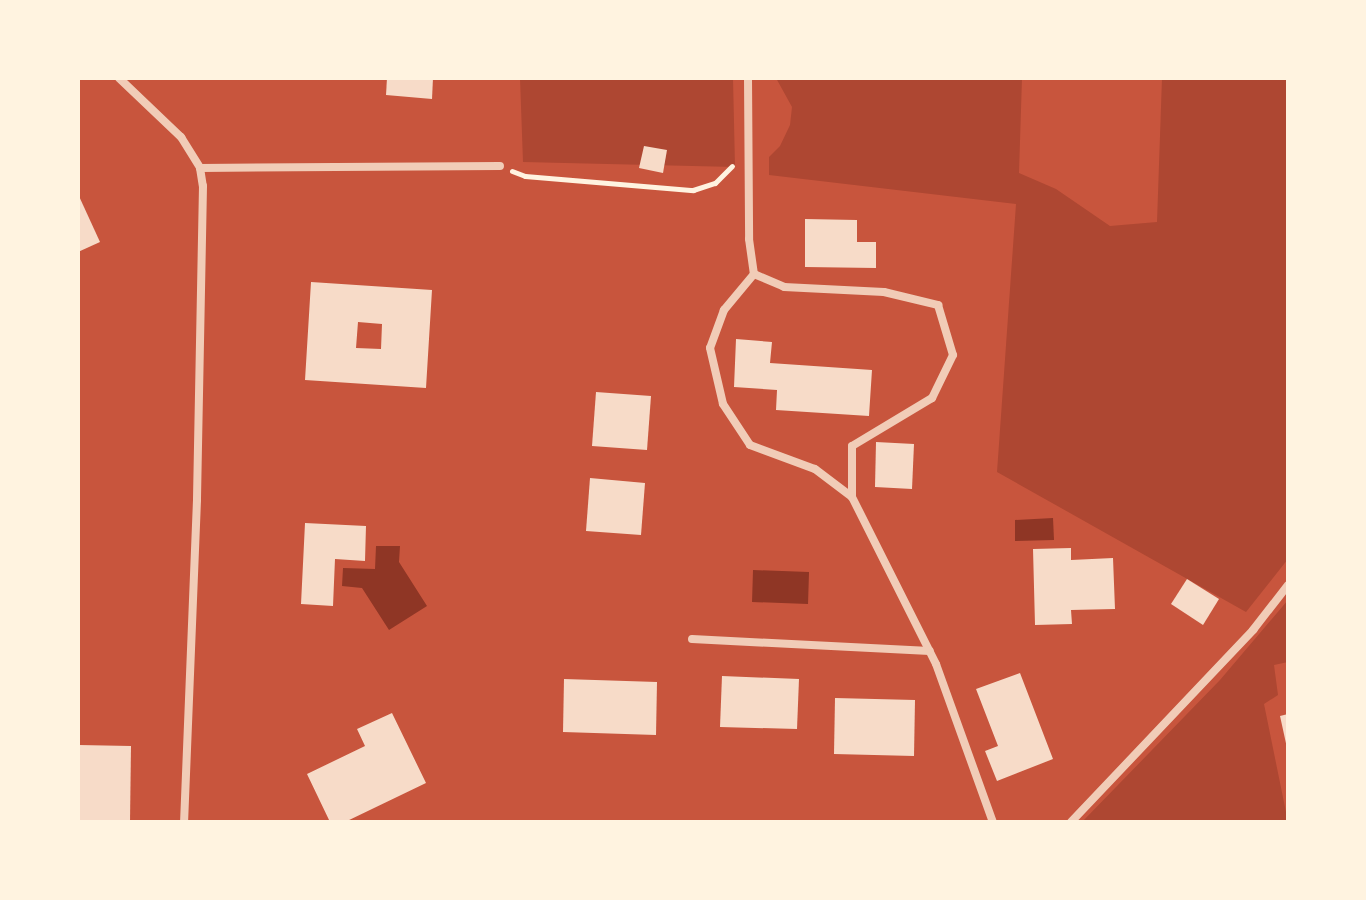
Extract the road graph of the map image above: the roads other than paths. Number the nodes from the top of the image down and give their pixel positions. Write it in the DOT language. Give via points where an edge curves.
graph roads {
  1 [pos="119,78"];
  2 [pos="748,78"];
  3 [pos="500,166"];
  4 [pos="200,168"];
  5 [pos="754,274"];
  6 [pos="852,497"];
  7 [pos="1288,585"];
  8 [pos="692,639"];
  9 [pos="930,651"];
  10 [pos="184,822"];
  11 [pos="993,822"];
  12 [pos="1071,822"];
  1 -- 4 [label="street" via="174,129"];
  2 -- 5 [label="street"];
  3 -- 4 [label="street"];
  4 -- 10 [label="street" via="205,219"];
  5 -- 6 [label="street" via="724,310 710,348 723,404 750,445 815,469"];
  5 -- 6 [label="street" via="784,287 884,292 938,305 953,355 932,398 852,446"];
  6 -- 9 [label="street"];
  7 -- 12 [label="street" via="1253,630"];
  8 -- 9 [label="street"];
  9 -- 11 [label="street"];
}
